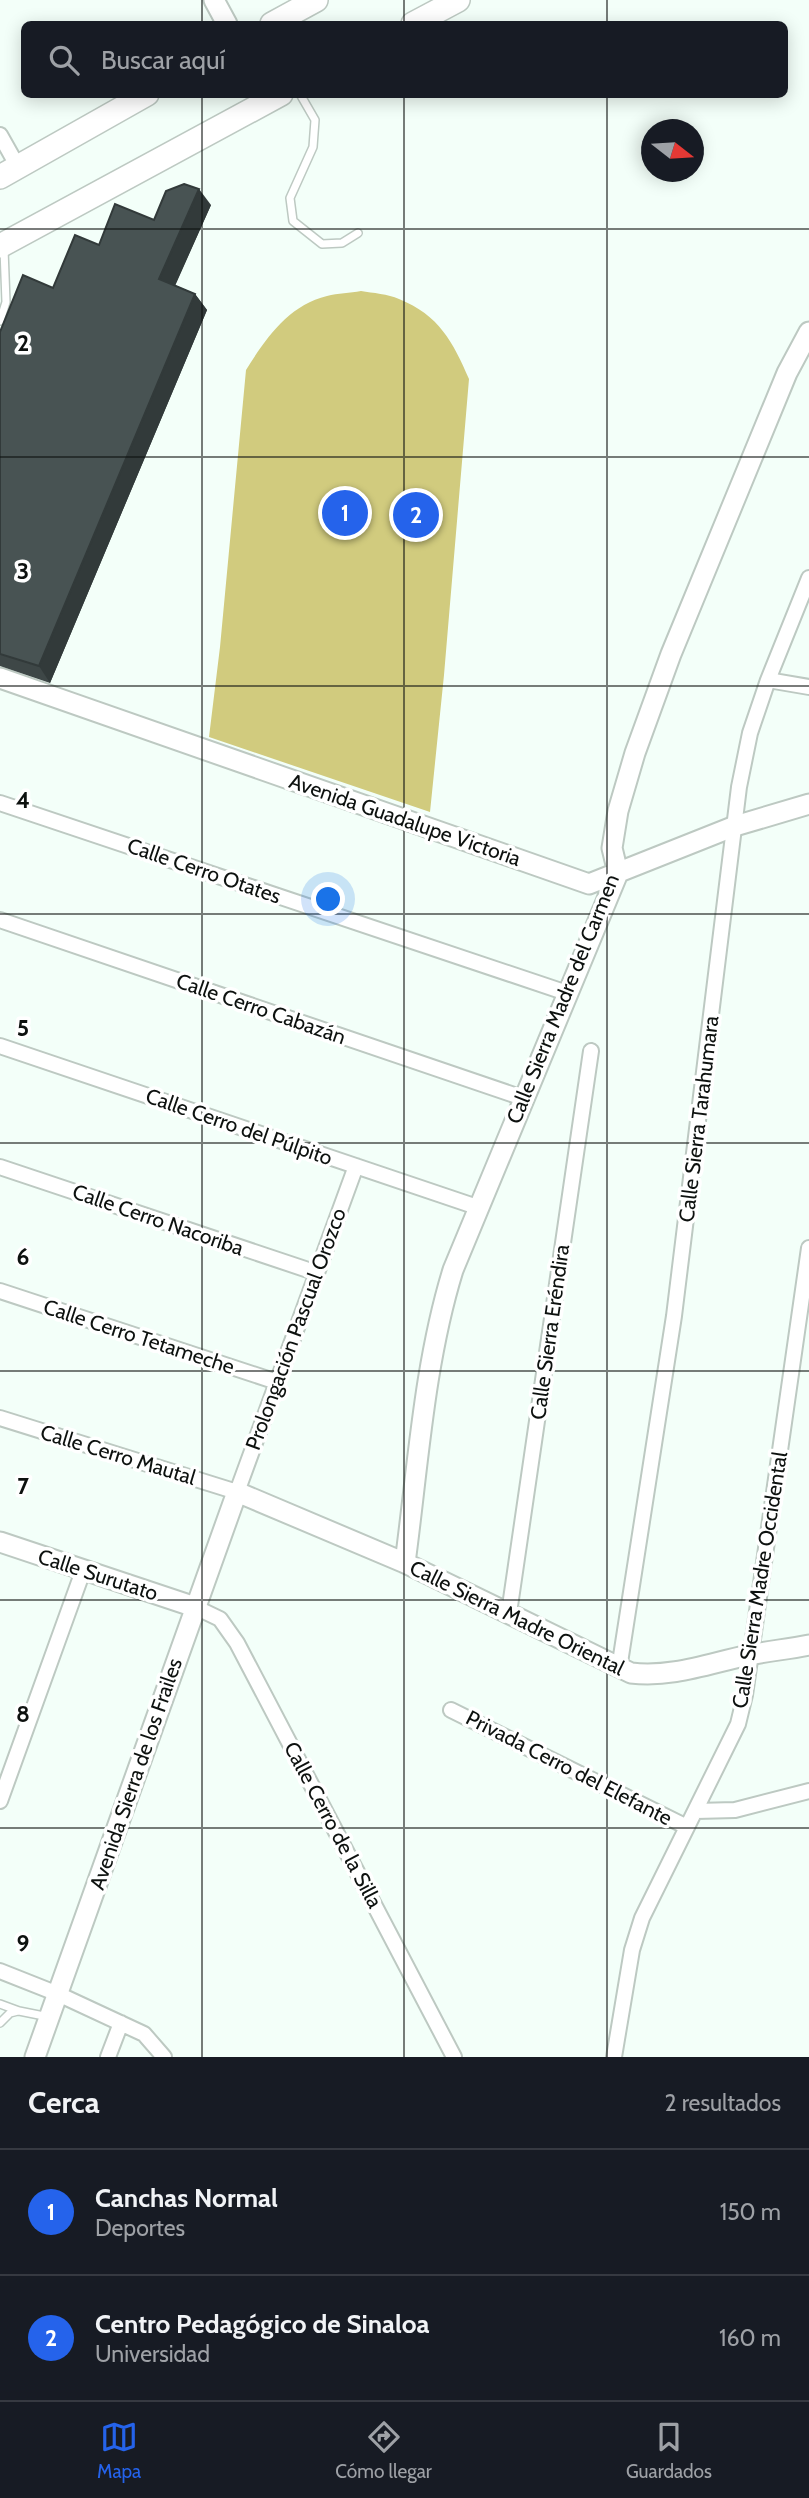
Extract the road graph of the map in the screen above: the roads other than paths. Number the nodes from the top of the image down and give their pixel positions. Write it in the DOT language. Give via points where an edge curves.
graph roads {
  1 [pos="214,0"];
  2 [pos="316,0"];
  3 [pos="458,0"];
  4 [pos="225,21"];
  5 [pos="278,21"];
  6 [pos="418,21"];
  7 [pos="140,98"];
  8 [pos="270,98"];
  9 [pos="302,98"];
  10 [pos="0,135"];
  11 [pos="9,172"];
  12 [pos="358,233"];
  13 [pos="2,245"];
  14 [pos="0,321"];
  15 [pos="809,332"];
  16 [pos="809,578"];
  17 [pos="0,678"];
  18 [pos="768,680"];
  19 [pos="809,687"];
  20 [pos="0,803"];
  21 [pos="809,804"];
  22 [pos="735,827"];
  23 [pos="618,873"];
  24 [pos="0,919"];
  25 [pos="567,993"];
  26 [pos="0,1046"];
  27 [pos="591,1051"];
  28 [pos="523,1098"];
  29 [pos="356,1166"];
  30 [pos="0,1167"];
  31 [pos="477,1207"];
  32 [pos="809,1248"];
  33 [pos="317,1273"];
  34 [pos="0,1291"];
  35 [pos="277,1382"];
  36 [pos="0,1418"];
  37 [pos="237,1492"];
  38 [pos="0,1542"];
  39 [pos="405,1563"];
  40 [pos="83,1571"];
  41 [pos="195,1607"];
  42 [pos="509,1613"];
  43 [pos="809,1645"];
  44 [pos="749,1655"];
  45 [pos="620,1669"];
  46 [pos="451,1710"];
  47 [pos="809,1791"];
  48 [pos="0,1801"];
  49 [pos="696,1811"];
  50 [pos="687,1827"];
  51 [pos="0,1971"];
  52 [pos="58,1994"];
  53 [pos="0,2004"];
  54 [pos="19,2011"];
  55 [pos="50,2017"];
  56 [pos="0,2023"];
  57 [pos="121,2023"];
  58 [pos="36,2057"];
  59 [pos="108,2057"];
  60 [pos="164,2057"];
  61 [pos="454,2057"];
  62 [pos="614,2057"];
  1 -- 4 [label="street"];
  2 -- 5 [label="main road"];
  3 -- 6 [label="main road"];
  7 -- 11 [label="main road"];
  8 -- 13 [label="main road"];
  9 -- 12 [label="lane" via="315,120 313,147 290,198 293,221 322,244 342,243"];
  10 -- 11 [label="street"];
  13 -- 14 [label="lane" via="6,295"];
  15 -- 23 [label="street, Calle Sierra Madre del Carmen" via="746,472 635,753 612,848"];
  16 -- 18 [label="street, Calle Sierra Tarahumara"];
  17 -- 23 [label="street, Avenida Guadalupe Victoria" via="589,884"];
  18 -- 19 [label="street"];
  18 -- 22 [label="street, Calle Sierra Tarahumara" via="750,733"];
  20 -- 25 [label="street, Calle Cerro Otates"];
  21 -- 22 [label="street, Avenida Guadalupe Victoria"];
  22 -- 23 [label="street, Avenida Guadalupe Victoria"];
  22 -- 45 [label="street, Calle Sierra Tarahumara" via="674,1316"];
  23 -- 25 [label="street, Calle Sierra Madre del Carmen"];
  24 -- 28 [label="street, Calle Cerro Cabazán"];
  25 -- 28 [label="street, Calle Sierra Madre del Carmen"];
  26 -- 29 [label="street, Calle Cerro del Púlpito"];
  27 -- 42 [label="street, Calle Sierra Eréndira"];
  28 -- 31 [label="street, Calle Sierra Madre del Carmen"];
  29 -- 31 [label="street, Calle Cerro del Púlpito"];
  29 -- 33 [label="street, Prolongación Pascual Orozco"];
  30 -- 33 [label="street, Calle Cerro Nacoriba"];
  31 -- 39 [label="street, Calle Sierra Madre del Carmen" via="440,1311"];
  32 -- 44 [label="street, Calle Sierra Madre Occidental"];
  33 -- 35 [label="street, Prolongación Pascual Orozco"];
  34 -- 35 [label="street, Calle Cerro Tetameche"];
  35 -- 37 [label="street, Prolongación Pascual Orozco"];
  36 -- 37 [label="street, Calle Cerro Mautal"];
  37 -- 39 [label="street, Calle Sierra Madre Oriental"];
  37 -- 41 [label="street, Avenida Sierra de los Frailes"];
  38 -- 40 [label="street, Calle Surutato"];
  39 -- 42 [label="street, Calle Sierra Madre Oriental"];
  40 -- 41 [label="street, Calle Surutato"];
  40 -- 48 [label="street"];
  41 -- 52 [label="street, Avenida Sierra de los Frailes"];
  41 -- 61 [label="street, Calle Cerro de la Silla" via="220,1619 237,1643"];
  42 -- 45 [label="street, Calle Sierra Madre Oriental"];
  43 -- 44 [label="street, Calle Sierra Madre Oriental"];
  44 -- 45 [label="street, Calle Sierra Madre Oriental" via="651,1675"];
  44 -- 49 [label="street, Calle Sierra Madre Occidental" via="738,1724"];
  46 -- 50 [label="street, Privada Cerro del Elefante"];
  47 -- 49 [label="street" via="735,1810"];
  49 -- 50 [label="street, Calle Sierra Madre Occidental"];
  50 -- 62 [label="street, Calle Sierra Madre Occidental" via="642,1918"];
  51 -- 52 [label="street"];
  52 -- 55 [label="street, Avenida Sierra de los Frailes"];
  52 -- 57 [label="street"];
  53 -- 54 [label="lane"];
  54 -- 55 [label="lane"];
  54 -- 56 [label="lane"];
  55 -- 58 [label="street, Avenida Sierra de los Frailes"];
  57 -- 59 [label="street"];
  57 -- 60 [label="street" via="144,2034"];
}
